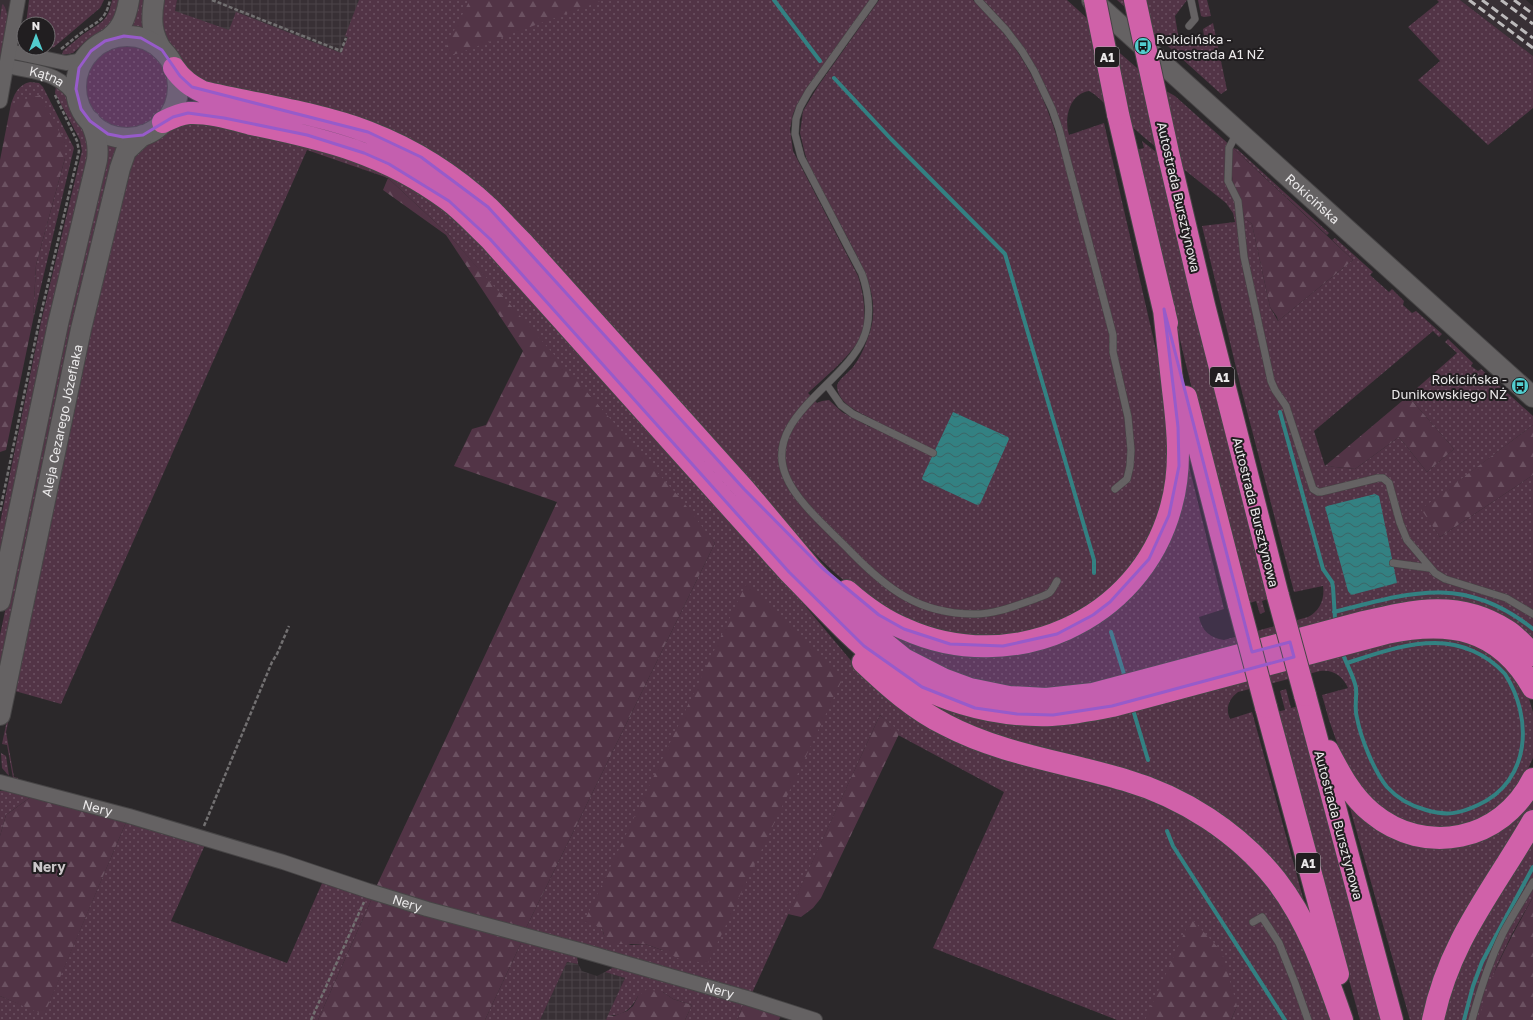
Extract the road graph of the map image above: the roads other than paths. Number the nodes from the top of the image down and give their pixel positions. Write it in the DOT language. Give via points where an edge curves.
graph roads {
  1 [pos="18,0"];
  2 [pos="129,0"];
  3 [pos="154,0"];
  4 [pos="874,0"];
  5 [pos="978,0"];
  6 [pos="1094,0"];
  7 [pos="1135,0"];
  8 [pos="1191,0"];
  9 [pos="1189,26"];
  10 [pos="105,41"];
  11 [pos="162,50"];
  12 [pos="9,51"];
  13 [pos="86,56"];
  14 [pos="7,66"];
  15 [pos="174,68"];
  16 [pos="78,100"];
  17 [pos="0,101"];
  18 [pos="90,122"];
  19 [pos="163,122"];
  20 [pos="1238,131"];
  21 [pos="143,135"];
  22 [pos="1164,309"];
  23 [pos="826,385"];
  24 [pos="1533,397"];
  25 [pos="933,453"];
  26 [pos="744,489"];
  27 [pos="1116,489"];
  28 [pos="1394,563"];
  29 [pos="1429,568"];
  30 [pos="788,572"];
  31 [pos="1057,581"];
  32 [pos="0,601"];
  33 [pos="1533,614"];
  34 [pos="1533,655"];
  35 [pos="1533,688"];
  36 [pos="0,715"];
  37 [pos="1310,716"];
  38 [pos="1533,780"];
  39 [pos="0,782"];
  40 [pos="1533,821"];
  41 [pos="1533,882"];
  42 [pos="1253,922"];
  43 [pos="816,1020"];
  44 [pos="1308,1020"];
  45 [pos="1342,1020"];
  46 [pos="1350,1020"];
  47 [pos="1392,1020"];
  48 [pos="1433,1020"];
  49 [pos="1472,1020"];
  1 -- 12 [label="street"];
  2 -- 10 [label="street" via="121,27"];
  3 -- 11 [label="street" via="153,33"];
  4 -- 23 [label="lane" via="804,100 795,127 801,157 859,267 867,294 868,320 864,339 846,364"];
  5 -- 27 [label="lane" via="1006,30 1027,59 1043,88 1059,129 1113,335 1114,359 1128,417 1130,466 1127,479"];
  6 -- 20 [label="street, Rokicińska"];
  6 -- 22 [label="highway, A1, bridge"];
  7 -- 37 [label="highway, Autostrada Bursztynowa / A1, bridge" via="1209,328"];
  8 -- 9 [label="lane" via="1195,19"];
  10 -- 11 [label="street" via="131,36 149,41"];
  10 -- 13 [label="street"];
  11 -- 15 [label="street"];
  12 -- 13 [label="street, Kątna" via="66,63"];
  12 -- 14 [label="street"];
  13 -- 16 [label="street" via="79,68 76,82"];
  14 -- 16 [label="street, Kątna" via="57,78 67,85"];
  14 -- 17 [label="street"];
  15 -- 19 [label="street" via="178,90 173,107"];
  15 -- 26 [label="highway" via="192,87 203,92 320,118 368,132 411,152 448,175 488,207 523,243"];
  16 -- 18 [label="street"];
  18 -- 21 [label="street" via="101,131 115,136"];
  18 -- 32 [label="street, Aleja Cezarego Józefiaka" via="97,139 97,160 58,324"];
  19 -- 21 [label="street"];
  19 -- 30 [label="highway" via="180,115 197,114 307,135 389,164 428,186 490,239"];
  20 -- 24 [label="street, Rokicińska"];
  20 -- 29 [label="lane" via="1229,148 1228,181 1238,201 1244,257 1271,380 1286,406 1313,488 1321,492 1378,478 1386,480 1407,540"];
  21 -- 36 [label="street, Aleja Cezarego Józefiaka" via="126,151 120,168 81,329"];
  22 -- 26 [label="highway" via="1179,450 1176,485 1169,515 1149,559 1124,589 1093,616 1056,634 1019,644 987,647 950,644 904,629 871,610 821,567"];
  22 -- 46 [label="highway, A1, bridge" via="1239,605"];
  23 -- 25 [label="lane" via="841,406 853,414"];
  23 -- 31 [label="lane" via="796,417 788,431 782,454 784,470 799,497 876,577 917,603 946,611 973,614 1007,609 1050,593"];
  26 -- 34 [label="highway" via="812,570 872,633 904,659 943,679 995,695 1046,699 1093,694 1364,622 1433,609 1470,614 1490,621 1507,630"];
  28 -- 29 [label="lane"];
  29 -- 33 [label="lane" via="1445,579 1506,598"];
  30 -- 35 [label="highway" via="864,646 901,675 942,696 975,708 997,712 1053,715 1112,706 1386,633 1424,628 1466,631 1492,642 1513,658"];
  30 -- 45 [label="highway" via="836,635 863,662 895,692 946,725 1014,751 1146,787 1188,807 1247,848 1279,885 1295,909 1319,956"];
  37 -- 38 [label="highway" via="1341,775 1361,803 1389,825 1416,836 1446,838 1478,831 1508,813"];
  37 -- 47 [label="highway, Autostrada Bursztynowa / A1"];
  39 -- 43 [label="street, Nery" via="129,816 427,909 588,952"];
  40 -- 48 [label="highway" via="1484,898 1456,950 1442,986"];
  41 -- 49 [label="lane" via="1496,950"];
  42 -- 44 [label="lane" via="1262,917 1279,943 1296,982"];
}
